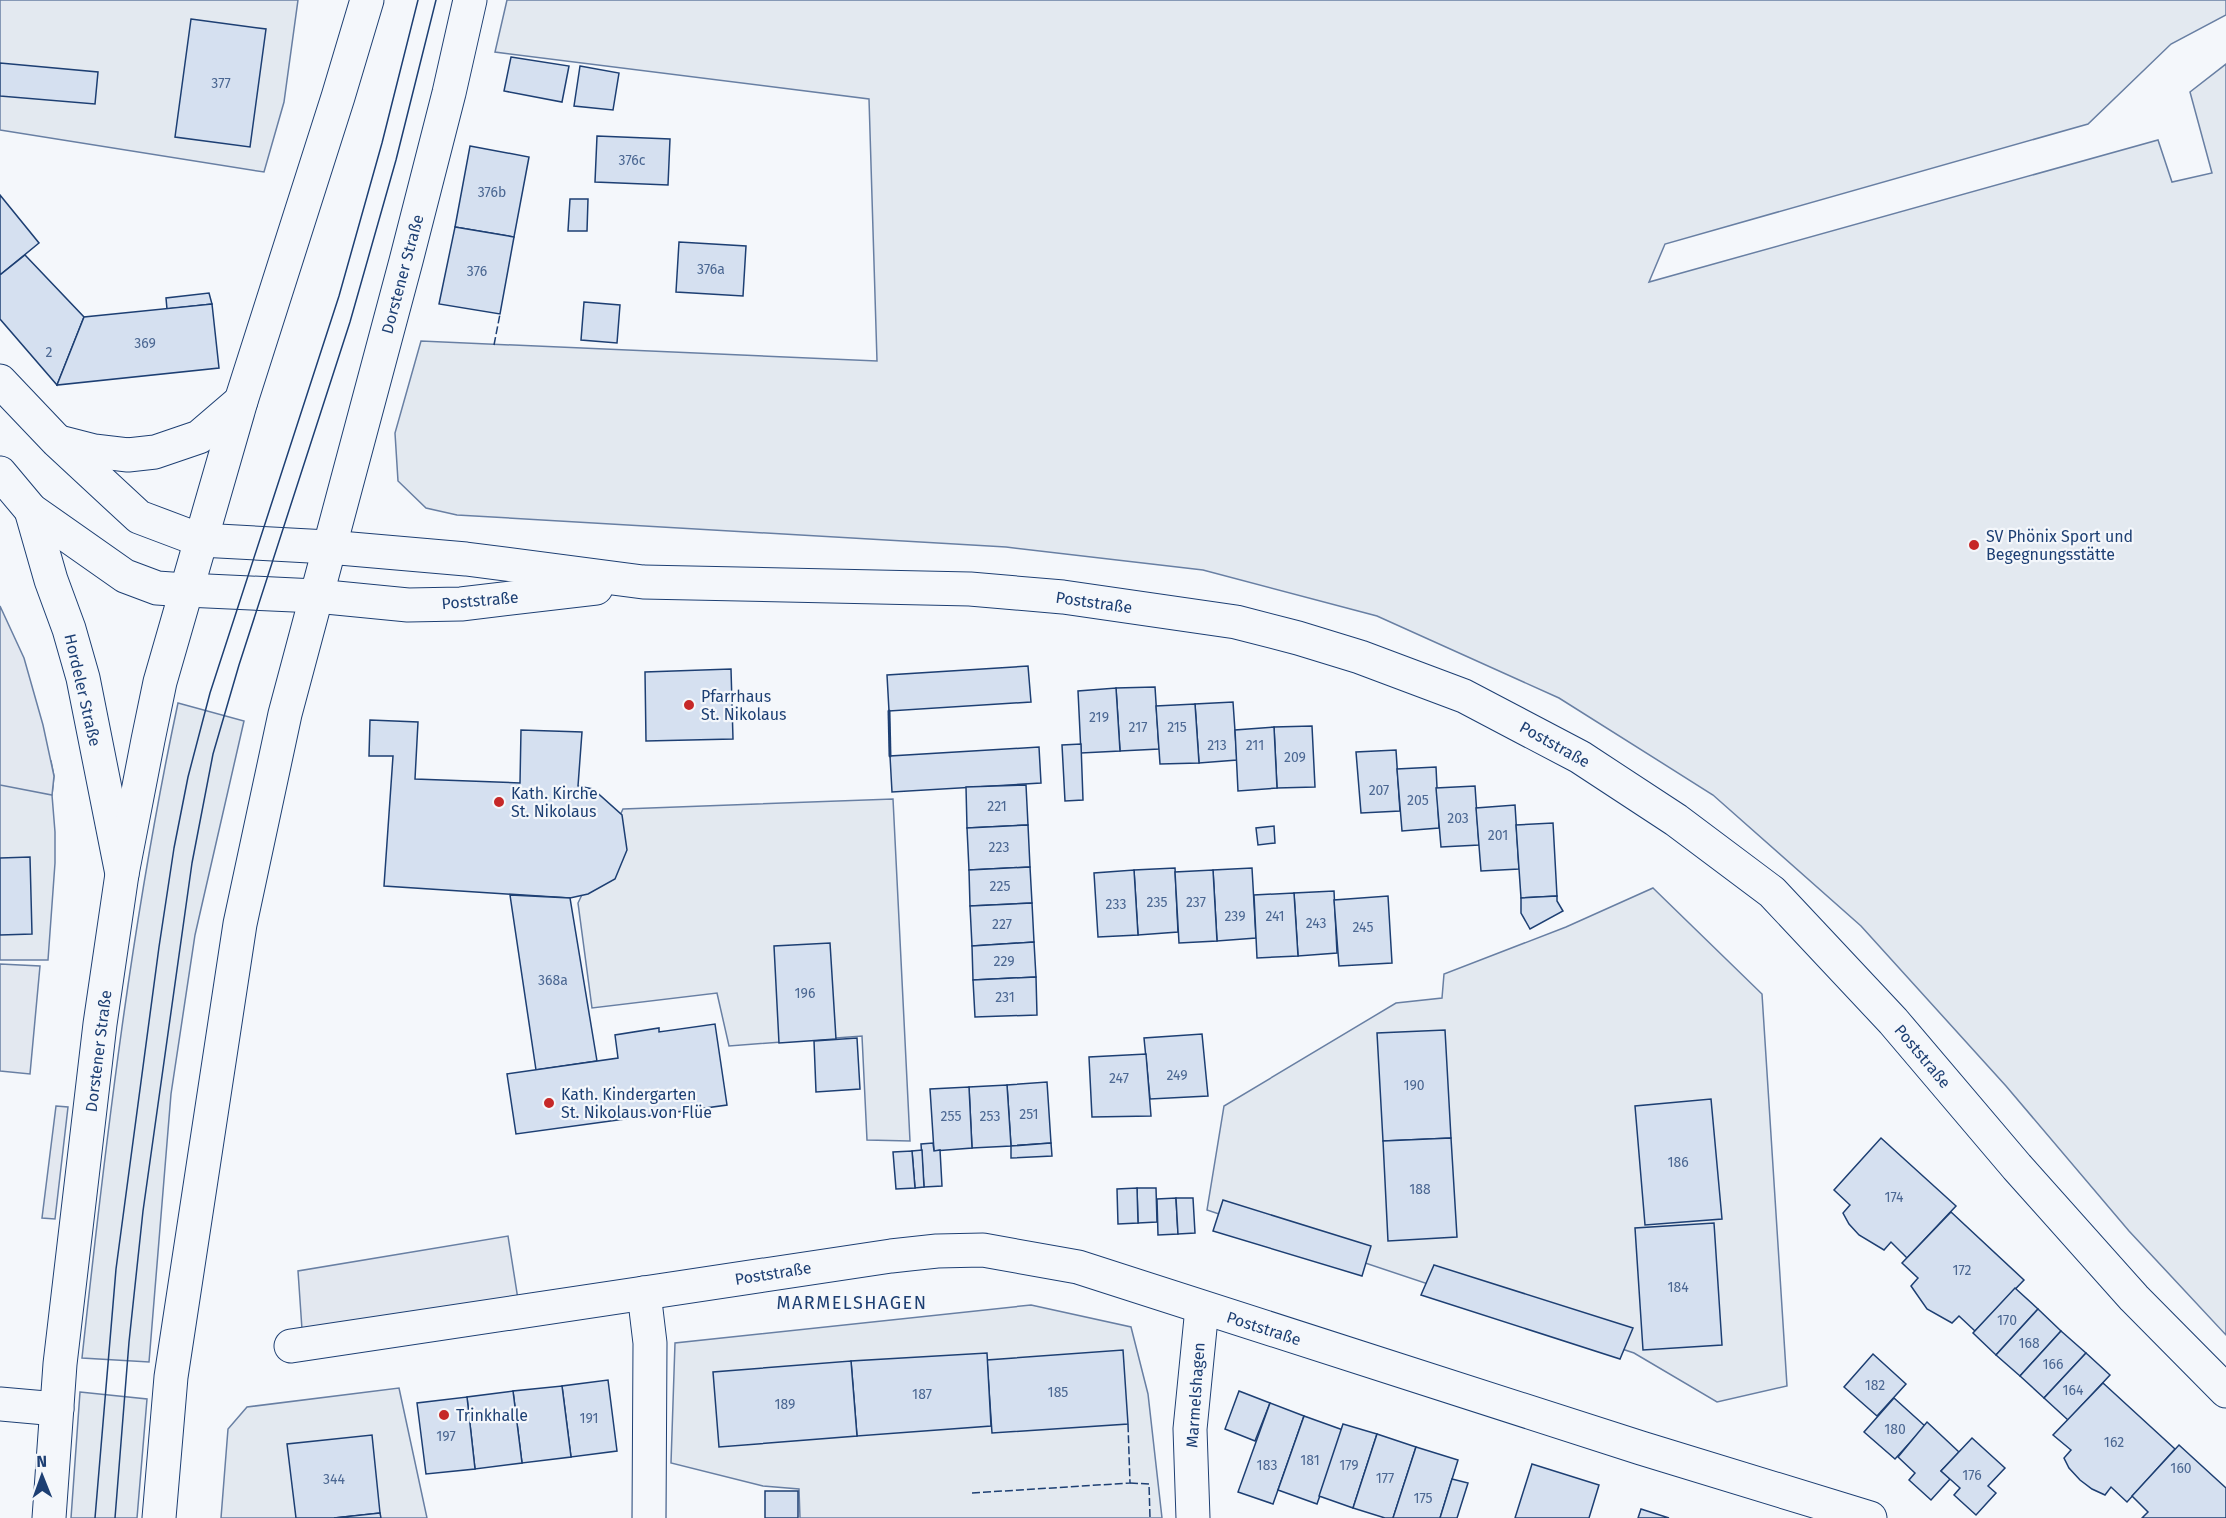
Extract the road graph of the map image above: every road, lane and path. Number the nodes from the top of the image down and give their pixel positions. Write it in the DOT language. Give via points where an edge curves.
graph roads {
  1 [pos="367,0"];
  2 [pos="470,0"];
  3 [pos="0,381"];
  4 [pos="242,400"];
  5 [pos="57,441"];
  6 [pos="0,473"];
  7 [pos="31,510"];
  8 [pos="201,540"];
  9 [pos="328,547"];
  10 [pos="643,582"];
  11 [pos="186,590"];
  12 [pos="316,596"];
  13 [pos="122,874"];
  14 [pos="644,1293"];
  15 [pos="1202,1308"];
  16 [pos="291,1346"];
  17 [pos="2226,1391"];
  18 [pos="0,1404"];
  19 [pos="57,1408"];
  20 [pos="49,1518"];
  21 [pos="159,1518"];
  22 [pos="649,1518"];
  23 [pos="1193,1518"];
  24 [pos="1869,1518"];
  1 -- 4 [label="street, Dorstener Straße"];
  2 -- 9 [label="street, Dorstener Straße" via="406,261"];
  3 -- 5 [label="street"];
  4 -- 5 [label="street" via="199,438 155,452 128,455"];
  4 -- 8 [label="street, Dorstener Straße"];
  5 -- 8 [label="street" via="139,517"];
  6 -- 7 [label="street, Hordeler Straße"];
  7 -- 11 [label="street, Hordeler Straße" via="124,576 157,588"];
  7 -- 13 [label="street, Hordeler Straße" via="83,678"];
  8 -- 9 [label="street"];
  8 -- 11 [label="street, Dorstener Straße"];
  9 -- 10 [label="street, Poststraße" via="466,559"];
  9 -- 12 [label="street, Dorstener Straße"];
  10 -- 12 [label="street, Poststraße" via="461,604 408,605"];
  10 -- 17 [label="street, Poststraße" via="970,589 1063,597 1236,622 1360,657 1464,696 1580,757 1676,820 1772,892 1893,1021 2134,1299"];
  11 -- 12 [label="street"];
  11 -- 13 [label="street, Dorstener Straße" via="160,682"];
  12 -- 21 [label="street, Dorstener Straße" via="285,714 240,924 171,1377"];
  13 -- 19 [label="street, Dorstener Straße" via="99,1036"];
  14 -- 15 [label="street, Poststraße" via="891,1256 983,1250 1078,1267"];
  14 -- 16 [label="street, Poststraße"];
  14 -- 22 [label="street" via="650,1343"];
  15 -- 23 [label="street, Marmelshagen" via="1190,1429"];
  15 -- 24 [label="street, Poststraße"];
  18 -- 19 [label="street"];
  19 -- 20 [label="street, Dorstener Straße"];
}
